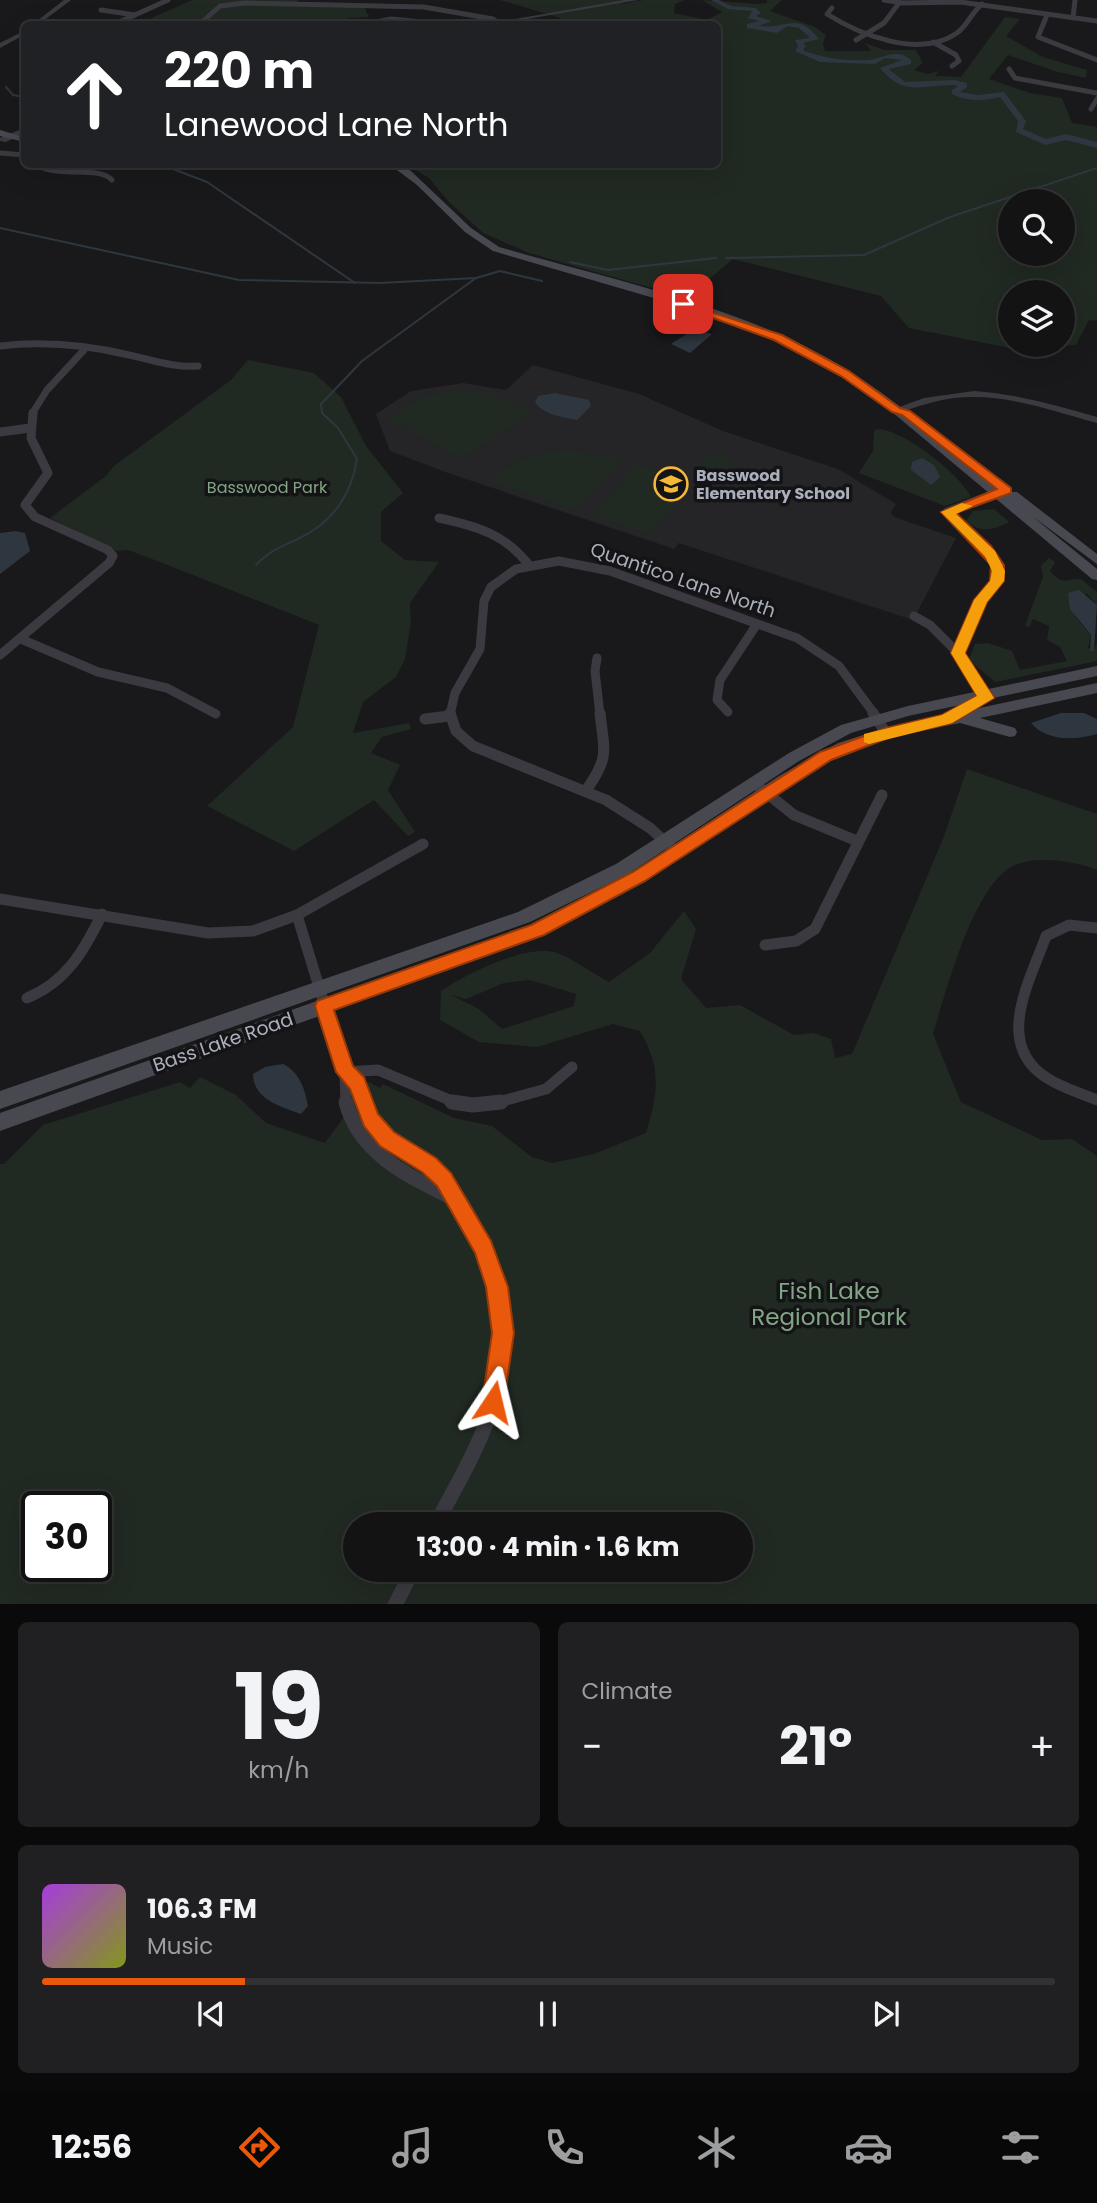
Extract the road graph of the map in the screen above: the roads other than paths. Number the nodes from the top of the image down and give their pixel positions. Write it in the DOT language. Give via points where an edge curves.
graph roads {
  1 [pos="68,0"];
  2 [pos="168,0"];
  3 [pos="635,0"];
  4 [pos="884,0"];
  5 [pos="986,0"];
  6 [pos="1075,0"];
  7 [pos="384,3"];
  8 [pos="899,3"];
  9 [pos="980,5"];
  10 [pos="832,8"];
  11 [pos="101,10"];
  12 [pos="135,15"];
  13 [pos="1047,15"];
  14 [pos="1073,18"];
  15 [pos="40,21"];
  16 [pos="122,21"];
  17 [pos="203,21"];
  18 [pos="381,21"];
  19 [pos="406,21"];
  20 [pos="496,21"];
  21 [pos="511,21"];
  22 [pos="1097,21"];
  23 [pos="866,32"];
  24 [pos="21,35"];
  25 [pos="856,40"];
  26 [pos="933,42"];
  27 [pos="0,46"];
  28 [pos="1097,60"];
  29 [pos="952,66"];
  30 [pos="1009,69"];
  31 [pos="1097,93"];
  32 [pos="1097,99"];
  33 [pos="1091,109"];
  34 [pos="21,131"];
  35 [pos="3,138"];
  36 [pos="21,140"];
  37 [pos="21,144"];
  38 [pos="0,153"];
  39 [pos="21,155"];
  40 [pos="41,168"];
  41 [pos="400,168"];
  42 [pos="112,180"];
  43 [pos="0,346"];
  44 [pos="84,350"];
  45 [pos="198,366"];
  46 [pos="896,410"];
  47 [pos="1097,420"];
  48 [pos="30,428"];
  49 [pos="0,432"];
  50 [pos="1001,492"];
  51 [pos="439,518"];
  52 [pos="1097,561"];
  53 [pos="529,565"];
  54 [pos="1097,576"];
  55 [pos="914,615"];
  56 [pos="757,624"];
  57 [pos="21,639"];
  58 [pos="958,653"];
  59 [pos="0,655"];
  60 [pos="597,658"];
  61 [pos="1097,671"];
  62 [pos="1097,688"];
  63 [pos="985,694"];
  64 [pos="1097,694"];
  65 [pos="1055,697"];
  66 [pos="728,712"];
  67 [pos="216,713"];
  68 [pos="449,716"];
  69 [pos="425,719"];
  70 [pos="946,719"];
  71 [pos="881,726"];
  72 [pos="1010,732"];
  73 [pos="760,788"];
  74 [pos="587,789"];
  75 [pos="882,795"];
  76 [pos="857,841"];
  77 [pos="423,844"];
  78 [pos="672,847"];
  79 [pos="0,899"];
  80 [pos="102,914"];
  81 [pos="297,915"];
  82 [pos="1097,928"];
  83 [pos="765,945"];
  84 [pos="322,997"];
  85 [pos="27,998"];
  86 [pos="572,1067"];
  87 [pos="345,1072"];
  88 [pos="0,1100"];
  89 [pos="1097,1100"];
  90 [pos="0,1122"];
  91 [pos="455,1199"];
  92 [pos="442,1512"];
  93 [pos="407,1582"];
  94 [pos="396,1604"];
  1 -- 15 [label="street"];
  2 -- 12 [label="street"];
  3 -- 21 [label="street"];
  4 -- 8 [label="street"];
  5 -- 9 [label="street"];
  6 -- 14 [label="street"];
  7 -- 17 [label="street" via="236,3 218,8"];
  7 -- 20 [label="street"];
  8 -- 9 [label="street"];
  8 -- 23 [label="street" via="884,23"];
  9 -- 13 [label="street"];
  9 -- 26 [label="street" via="958,33"];
  10 -- 23 [label="street" via="828,16"];
  11 -- 12 [label="street"];
  12 -- 16 [label="street"];
  13 -- 14 [label="street"];
  13 -- 28 [label="street" via="1038,37"];
  14 -- 22 [label="street"];
  18 -- 19 [label="street"];
  23 -- 25 [label="street"];
  23 -- 26 [label="street" via="904,42"];
  24 -- 27 [label="street"];
  26 -- 29 [label="street" via="956,55 959,61"];
  30 -- 31 [label="street" via="1015,78"];
  32 -- 33 [label="street"];
  34 -- 35 [label="street"];
  35 -- 36 [label="main road"];
  35 -- 37 [label="main road"];
  38 -- 39 [label="street"];
  40 -- 42 [label="street" via="92,172"];
  41 -- 46 [label="main road" via="487,245 760,330 845,373"];
  43 -- 44 [label="street" via="35,344"];
  44 -- 45 [label="street" via="125,354 175,367"];
  44 -- 48 [label="street" via="34,408"];
  46 -- 47 [label="street" via="933,397 977,393 1021,399"];
  46 -- 50 [label="main road"];
  48 -- 49 [label="street"];
  48 -- 57 [label="street" via="48,467 25,505 30,514 113,556"];
  50 -- 52 [label="main road"];
  50 -- 54 [label="main road"];
  50 -- 58 [label="street" via="947,512 991,554 999,577 981,600"];
  51 -- 53 [label="street" via="502,537"];
  53 -- 56 [label="street, Quantico Lane North" via="566,561 592,566"];
  53 -- 68 [label="street" via="501,578 485,597 481,644 451,698"];
  55 -- 58 [label="street"];
  56 -- 66 [label="street" via="718,687 717,699"];
  56 -- 71 [label="street, Quantico Lane North" via="828,654 845,671"];
  57 -- 59 [label="street"];
  57 -- 67 [label="street" via="98,672 167,688"];
  58 -- 63 [label="street"];
  60 -- 74 [label="street" via="605,757"];
  61 -- 63 [label="main road, Bass Lake Road"];
  62 -- 65 [label="main road, Bass Lake Road"];
  63 -- 70 [label="main road" via="985,701"];
  63 -- 71 [label="main road, Bass Lake Road"];
  64 -- 65 [label="main road"];
  65 -- 70 [label="main road, Bass Lake Road"];
  68 -- 69 [label="street"];
  68 -- 74 [label="street" via="471,746"];
  70 -- 71 [label="main road, Bass Lake Road"];
  70 -- 72 [label="main road"];
  71 -- 73 [label="main road, Bass Lake Road"];
  73 -- 76 [label="street" via="794,815"];
  73 -- 78 [label="main road, Bass Lake Road"];
  74 -- 78 [label="street" via="622,807"];
  75 -- 76 [label="street"];
  76 -- 83 [label="street" via="810,935"];
  77 -- 81 [label="street"];
  78 -- 84 [label="main road, Bass Lake Road" via="615,890 538,930"];
  79 -- 80 [label="street"];
  80 -- 81 [label="street" via="230,934 276,925"];
  80 -- 85 [label="street" via="67,973 54,986"];
  81 -- 84 [label="street"];
  82 -- 89 [label="street" via="1062,927 1046,936 1016,1023 1017,1035 1036,1071 1054,1084"];
  84 -- 87 [label="street"];
  84 -- 88 [label="main road, Bass Lake Road"];
  84 -- 90 [label="main road, Bass Lake Road"];
  86 -- 87 [label="street" via="540,1094 471,1105 440,1098 380,1068 364,1066"];
  87 -- 91 [label="street" via="358,1083 379,1131 435,1170"];
  87 -- 91 [label="street" via="342,1091 360,1139 376,1155"];
  91 -- 92 [label="street" via="477,1234 491,1269 503,1333 487,1422"];
  93 -- 94 [label="street"];
}
